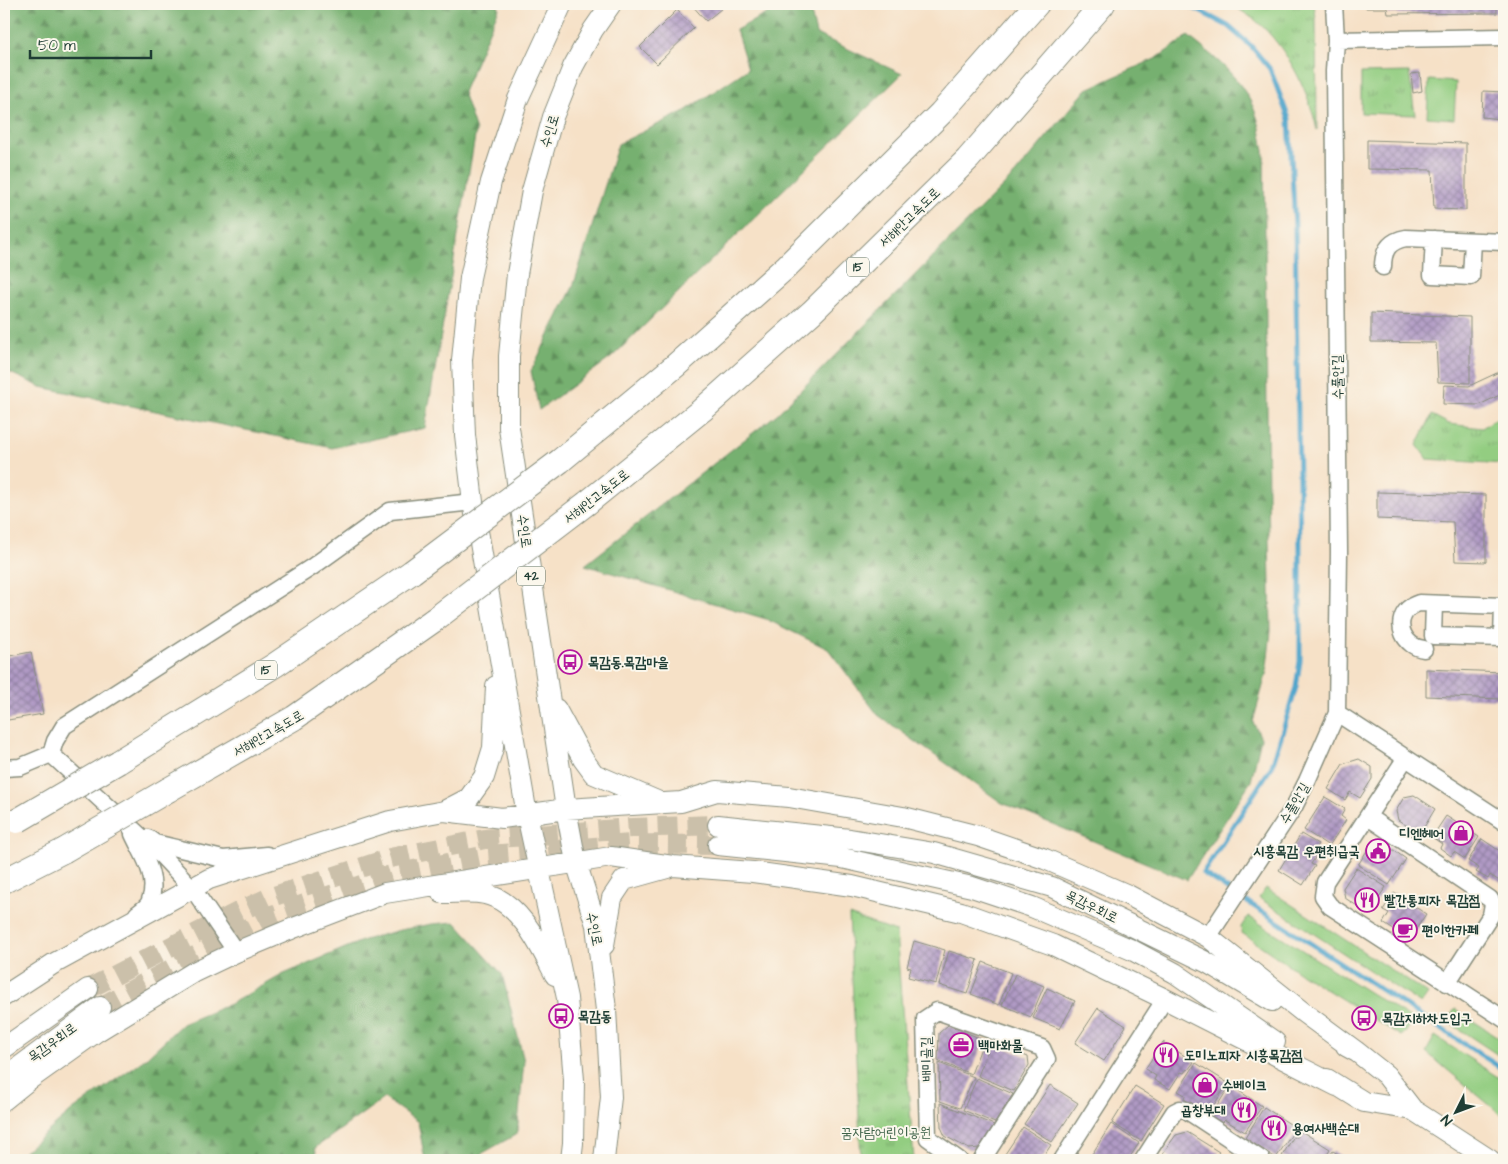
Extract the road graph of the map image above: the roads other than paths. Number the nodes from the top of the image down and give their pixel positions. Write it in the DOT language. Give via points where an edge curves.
graph roads {
  1 [pos="562,4"];
  2 [pos="611,4"];
  3 [pos="1037,4"];
  4 [pos="1103,4"];
  5 [pos="1334,4"];
  6 [pos="1504,37"];
  7 [pos="1336,40"];
  8 [pos="1434,239"];
  9 [pos="1472,241"];
  10 [pos="1504,242"];
  11 [pos="1383,267"];
  12 [pos="473,502"];
  13 [pos="1434,604"];
  14 [pos="1504,606"];
  15 [pos="498,649"];
  16 [pos="1424,650"];
  17 [pos="549,694"];
  18 [pos="1336,713"];
  19 [pos="51,754"];
  20 [pos="1405,758"];
  21 [pos="4,768"];
  22 [pos="661,802"];
  23 [pos="566,809"];
  24 [pos="444,811"];
  25 [pos="527,815"];
  26 [pos="1368,817"];
  27 [pos="1504,822"];
  28 [pos="10,824"];
  29 [pos="129,825"];
  30 [pos="718,825"];
  31 [pos="718,845"];
  32 [pos="287,854"];
  33 [pos="576,862"];
  34 [pos="673,866"];
  35 [pos="538,868"];
  36 [pos="4,881"];
  37 [pos="193,889"];
  38 [pos="385,893"];
  39 [pos="127,925"];
  40 [pos="1208,937"];
  41 [pos="236,952"];
  42 [pos="601,966"];
  43 [pos="1446,982"];
  44 [pos="88,989"];
  45 [pos="4,996"];
  46 [pos="567,998"];
  47 [pos="1165,999"];
  48 [pos="100,1007"];
  49 [pos="1504,1020"];
  50 [pos="4,1048"];
  51 [pos="1358,1052"];
  52 [pos="4,1078"];
  53 [pos="1337,1086"];
  54 [pos="4,1100"];
  55 [pos="1413,1110"];
  56 [pos="571,1160"];
  57 [pos="604,1160"];
  58 [pos="960,1160"];
  59 [pos="982,1160"];
  60 [pos="1062,1160"];
  61 [pos="1143,1160"];
  62 [pos="1262,1160"];
  63 [pos="1490,1160"];
  1 -- 12 [label="main road" via="518,98 491,182 470,278 462,360 465,435"];
  2 -- 17 [label="main road, 수인로 / 42" via="573,67 553,117 531,200 517,274 509,356 510,428"];
  3 -- 28 [label="highway, 15, bridge" via="941,113 786,267 560,462 412,572 274,665 118,762"];
  4 -- 36 [label="highway, 서해안고속도로 / 15, bridge" via="968,159 812,312 702,410 587,503 434,620 294,718 63,851"];
  5 -- 7 [label="street, 수풀안길"];
  6 -- 7 [label="street"];
  7 -- 18 [label="street, 수풀안길" via="1339,542"];
  8 -- 9 [label="street"];
  8 -- 9 [label="street" via="1432,275 1471,277"];
  8 -- 11 [label="street" via="1406,238 1392,242 1384,252"];
  9 -- 10 [label="street"];
  12 -- 15 [label="main road"];
  12 -- 19 [label="street" via="390,511 312,567 64,726"];
  13 -- 14 [label="street"];
  13 -- 14 [label="street" via="1433,636 1502,638"];
  13 -- 16 [label="street" via="1419,603 1408,608 1402,619 1402,632 1408,642"];
  15 -- 24 [label="main road" via="493,748 484,777 469,798"];
  15 -- 25 [label="main road"];
  17 -- 22 [label="main road" via="583,760 594,774"];
  17 -- 23 [label="main road, 수인로 / 42"];
  18 -- 20 [label="street"];
  18 -- 40 [label="street, 수풀안길" via="1294,807"];
  19 -- 21 [label="street" via="20,767"];
  19 -- 29 [label="street"];
  20 -- 26 [label="street"];
  20 -- 27 [label="street"];
  22 -- 23 [label="main road"];
  22 -- 40 [label="main road" via="681,802 716,791 789,797 903,817 968,833 1045,859 1128,895"];
  23 -- 25 [label="main road"];
  23 -- 33 [label="main road, 수인로 / 42"];
  24 -- 25 [label="main road" via="502,818"];
  24 -- 32 [label="main road" via="390,821"];
  25 -- 35 [label="main road"];
  26 -- 43 [label="street" via="1325,882 1323,896 1330,906"];
  26 -- 43 [label="street" via="1490,898 1493,904 1491,915"];
  29 -- 32 [label="street" via="156,843 223,859"];
  29 -- 37 [label="street"];
  29 -- 39 [label="street" via="150,867 152,878 150,902"];
  30 -- 51 [label="main road, 목감우회로" via="850,839 934,853 1052,887 1206,962"];
  31 -- 53 [label="main road, 목감우회로" via="842,858 972,887 1032,907 1132,950 1175,973"];
  32 -- 37 [label="main road" via="209,879"];
  33 -- 34 [label="main road" via="611,857"];
  33 -- 35 [label="main road"];
  33 -- 42 [label="main road, 수인로 / 42" via="596,925"];
  34 -- 42 [label="main road" via="624,880 612,898"];
  34 -- 47 [label="main road" via="753,872 852,886 962,912 1053,945"];
  35 -- 38 [label="main road"];
  35 -- 46 [label="main road"];
  37 -- 39 [label="main road"];
  37 -- 41 [label="street"];
  38 -- 41 [label="main road"];
  38 -- 46 [label="main road" via="485,894 510,905 536,938"];
  39 -- 45 [label="main road" via="53,964"];
  40 -- 51 [label="main road"];
  41 -- 54 [label="main road" via="194,972 96,1032"];
  42 -- 57 [label="main road, 수인로 / 42" via="611,1097"];
  43 -- 49 [label="street"];
  44 -- 50 [label="main road, 목감우회로"];
  46 -- 56 [label="main road" via="574,1080"];
  47 -- 53 [label="main road"];
  47 -- 60 [label="street"];
  48 -- 52 [label="main road, 목감우회로"];
  51 -- 55 [label="main road, 목감우회로" via="1386,1075"];
  53 -- 55 [label="main road, 목감우회로" via="1364,1102"];
  55 -- 63 [label="main road, 목감우회로"];
  58 -- 59 [label="street, 배미골길" via="928,1138 925,1019 937,1011 1042,1048 1047,1059"];
  61 -- 62 [label="street" via="1174,1112 1180,1109"];
}
